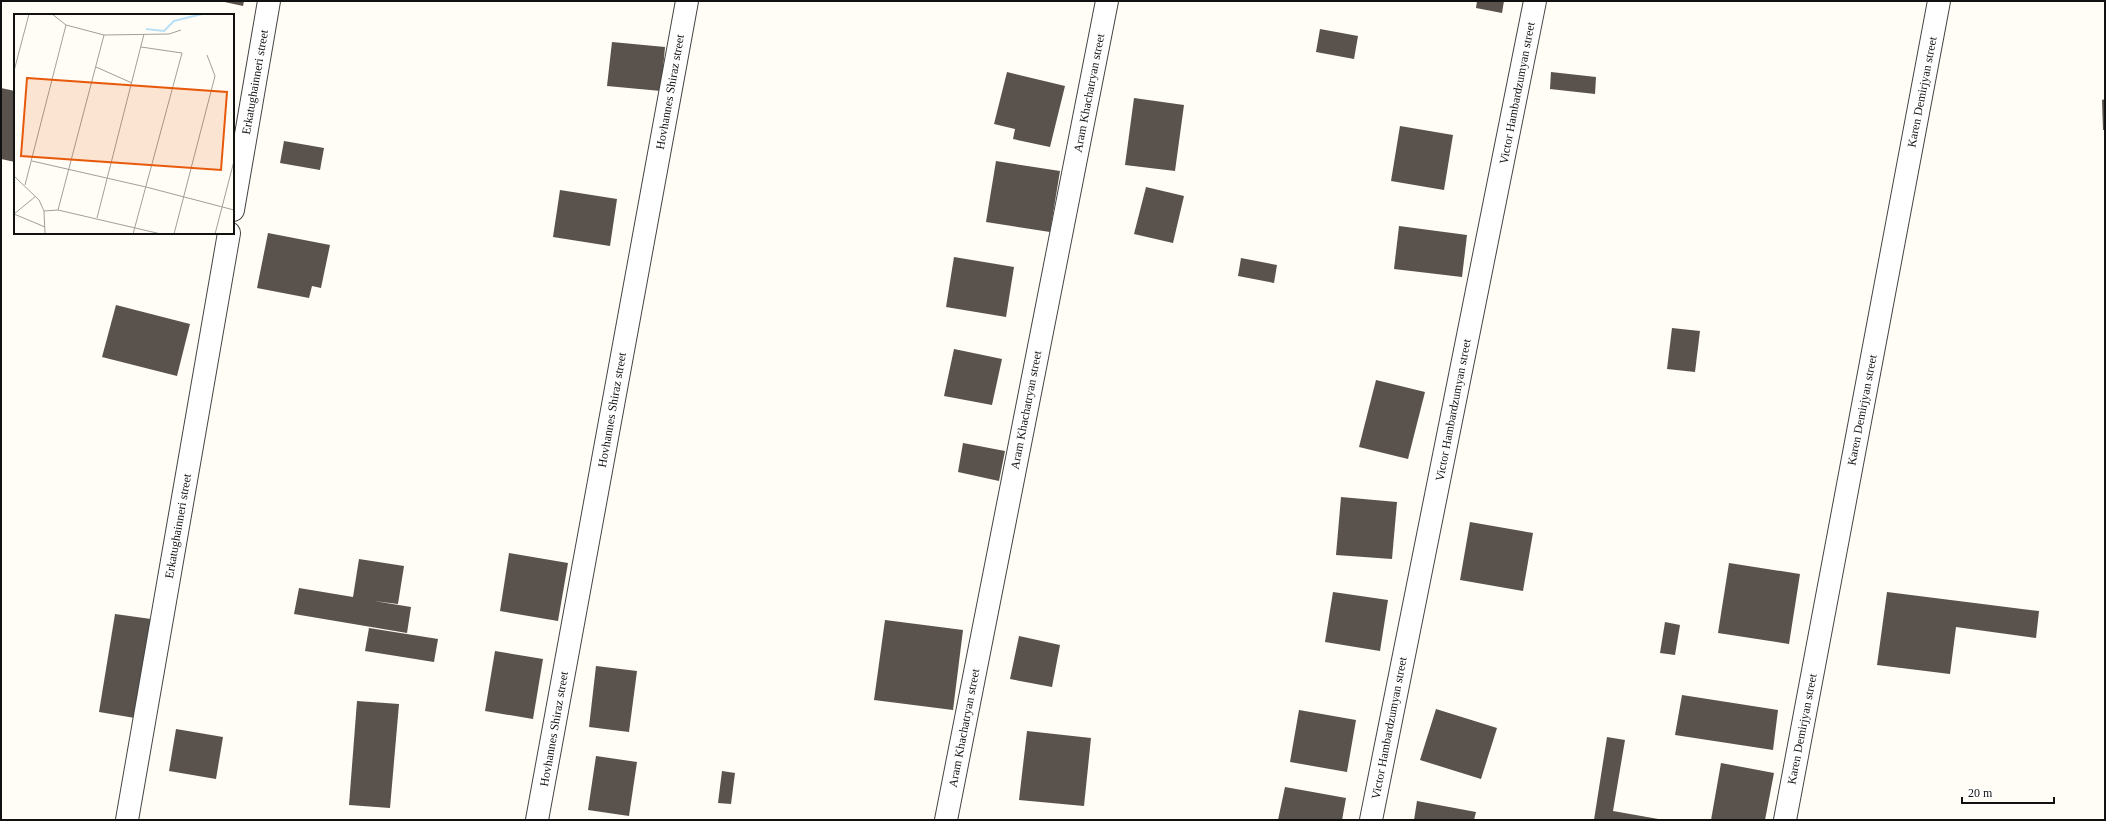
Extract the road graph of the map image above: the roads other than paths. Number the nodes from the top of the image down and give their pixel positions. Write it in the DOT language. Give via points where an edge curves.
graph roads {
  1 [pos="269,1"];
  2 [pos="687,1"];
  3 [pos="1106,1"];
  4 [pos="1535,1"];
  5 [pos="1939,1"];
  6 [pos="234,204"];
  7 [pos="229,234"];
  8 [pos="128,820"];
  9 [pos="537,820"];
  10 [pos="946,820"];
  11 [pos="1371,820"];
  12 [pos="1785,820"];
  1 -- 6 [label="street, Erkatughainneri street"];
  2 -- 9 [label="street, Hovhannes Shiraz street"];
  3 -- 10 [label="street, Aram Khachatryan street"];
  4 -- 11 [label="street, Victor Hambardzumyan street"];
  5 -- 12 [label="street, Karen Demirjyan street"];
  7 -- 8 [label="street, Erkatughainneri street"];
}
